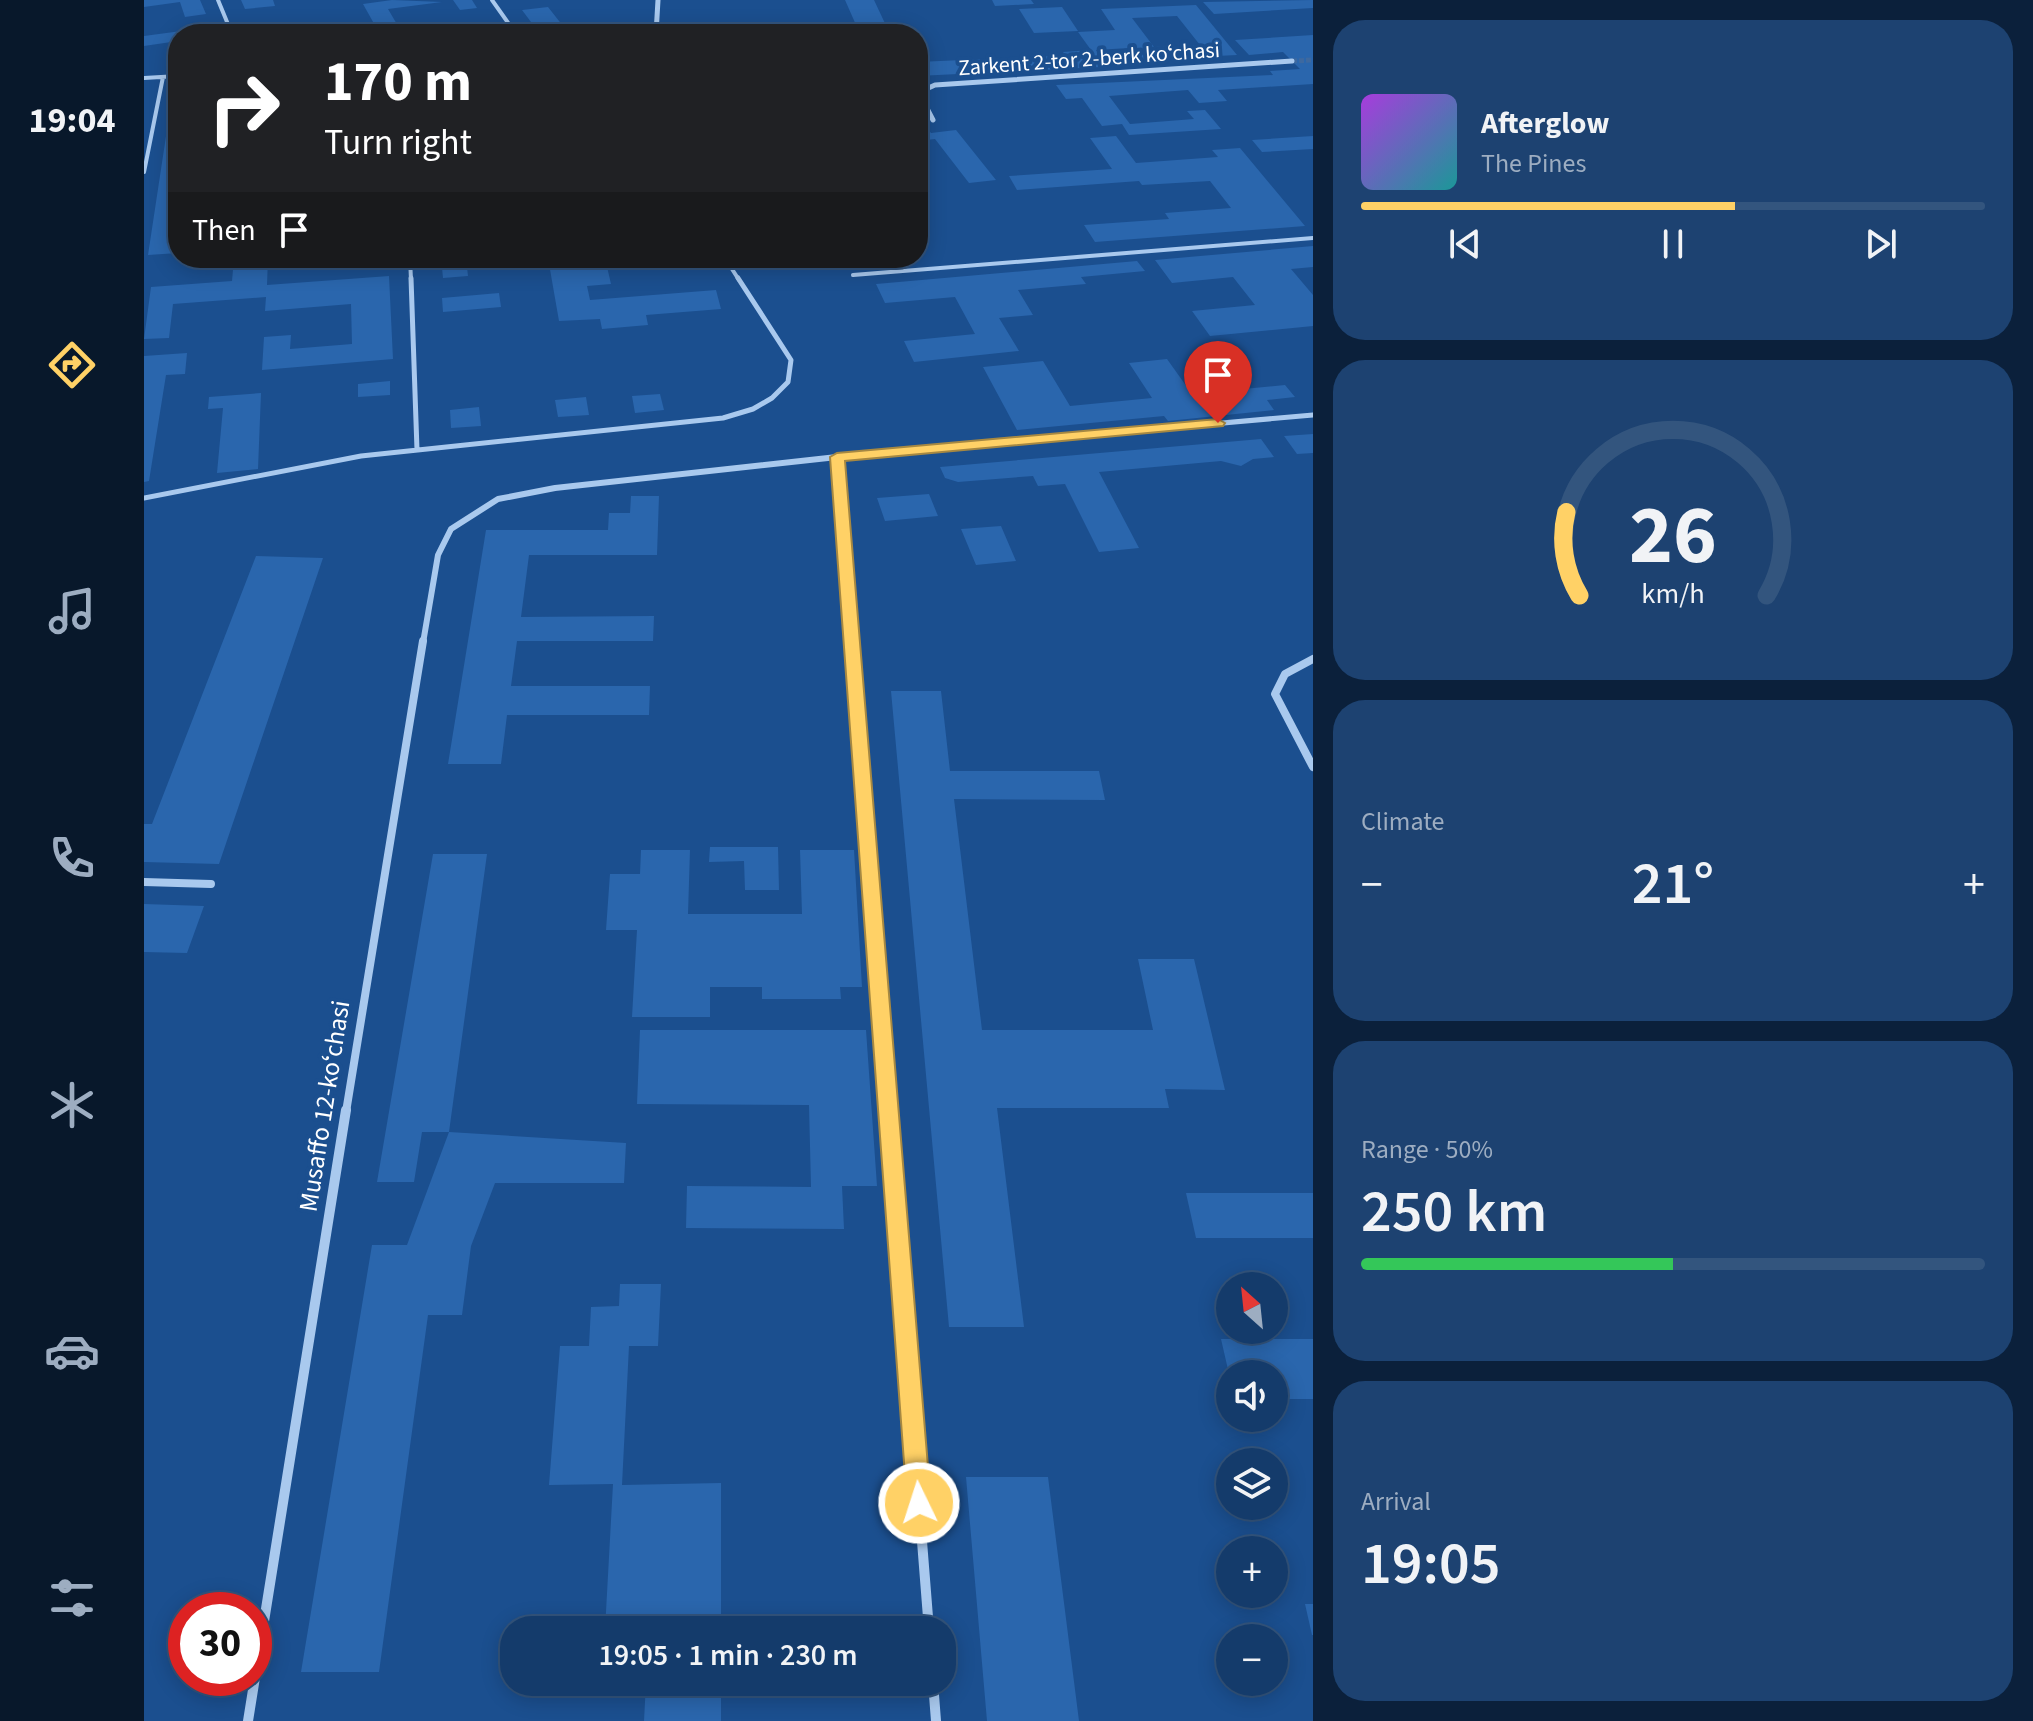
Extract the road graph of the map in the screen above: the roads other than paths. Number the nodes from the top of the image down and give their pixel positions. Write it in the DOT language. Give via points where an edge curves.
graph roads {
  1 [pos="218,0"];
  2 [pos="492,0"];
  3 [pos="658,0"];
  4 [pos="228,24"];
  5 [pos="509,24"];
  6 [pos="657,24"];
  7 [pos="1292,61"];
  8 [pos="163,77"];
  9 [pos="168,77"];
  10 [pos="144,78"];
  11 [pos="928,88"];
  12 [pos="928,110"];
  13 [pos="933,120"];
  14 [pos="144,172"];
  15 [pos="1313,238"];
  16 [pos="410,268"];
  17 [pos="731,268"];
  18 [pos="853,275"];
  19 [pos="1313,415"];
  20 [pos="417,450"];
  21 [pos="837,457"];
  22 [pos="144,498"];
  23 [pos="1313,659"];
  24 [pos="1313,767"];
  25 [pos="144,882"];
  26 [pos="211,884"];
  27 [pos="928,1616"];
  28 [pos="934,1696"];
  29 [pos="248,1721"];
  30 [pos="936,1721"];
  1 -- 4 [label="lane"];
  2 -- 5 [label="lane"];
  3 -- 6 [label="street"];
  7 -- 11 [label="street, Zarkent 2-tor 2-berk koʻchasi"];
  8 -- 9 [label="lane"];
  8 -- 10 [label="lane"];
  8 -- 14 [label="lane"];
  12 -- 13 [label="street, Zarkent 2-tor 2-berk koʻchasi"];
  15 -- 18 [label="lane"];
  16 -- 20 [label="lane"];
  17 -- 20 [label="lane" via="791,360 788,382 772,398 738,413 678,425"];
  19 -- 21 [label="lane"];
  20 -- 22 [label="lane"];
  21 -- 27 [label="street"];
  21 -- 29 [label="street, Musaffo 12-koʻchasi" via="498,499 451,529 438,555"];
  23 -- 24 [label="street" via="1285,674 1275,694"];
  25 -- 26 [label="street"];
  28 -- 30 [label="street"];
}
